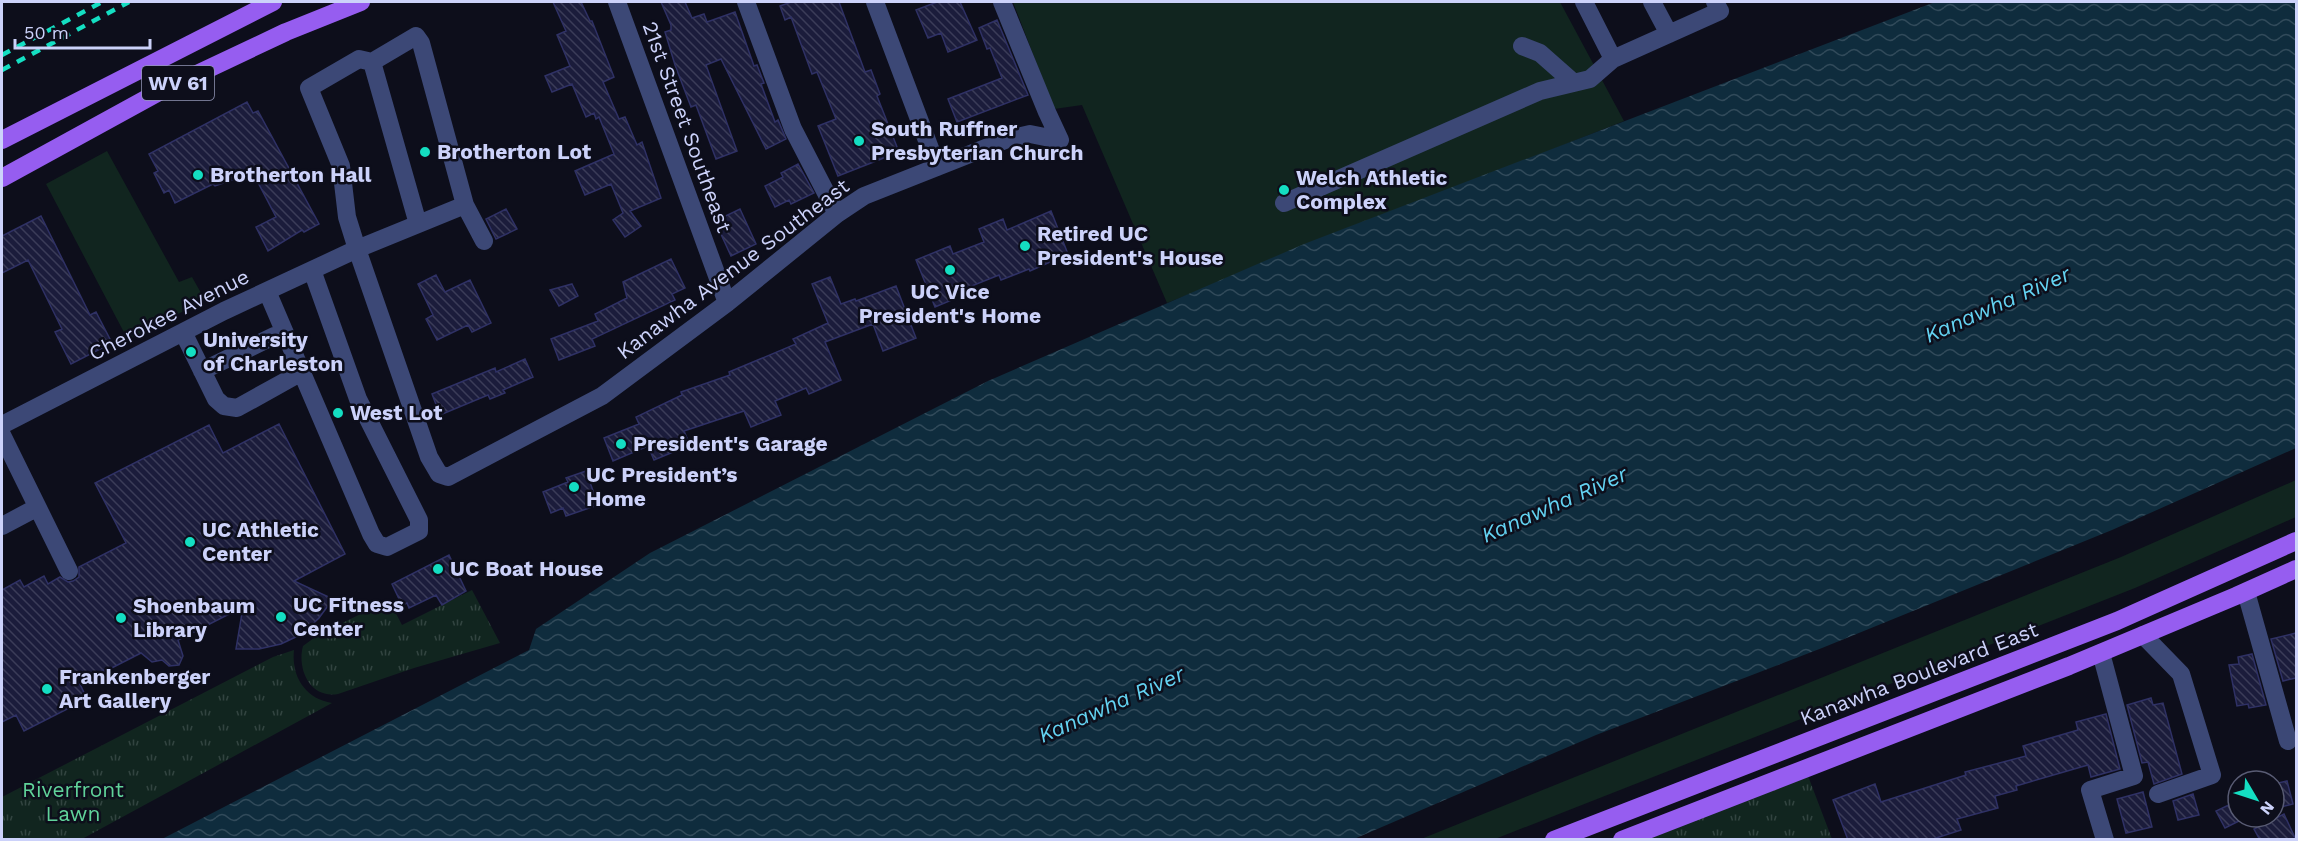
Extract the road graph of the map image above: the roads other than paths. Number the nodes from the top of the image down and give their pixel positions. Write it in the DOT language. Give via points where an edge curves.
graph roads {
  1 [pos="273,2"];
  2 [pos="361,2"];
  3 [pos="617,2"];
  4 [pos="746,2"];
  5 [pos="875,2"];
  6 [pos="1002,2"];
  7 [pos="1584,2"];
  8 [pos="1652,2"];
  9 [pos="1715,2"];
  10 [pos="1668,34"];
  11 [pos="1522,46"];
  12 [pos="1613,59"];
  13 [pos="372,62"];
  14 [pos="1574,82"];
  15 [pos="2,140"];
  16 [pos="937,167"];
  17 [pos="2,178"];
  18 [pos="1284,203"];
  19 [pos="465,205"];
  20 [pos="837,214"];
  21 [pos="418,224"];
  22 [pos="484,241"];
  23 [pos="357,249"];
  24 [pos="312,270"];
  25 [pos="267,291"];
  26 [pos="727,303"];
  27 [pos="183,332"];
  28 [pos="274,336"];
  29 [pos="202,371"];
  30 [pos="293,377"];
  31 [pos="2,424"];
  32 [pos="2,435"];
  33 [pos="36,508"];
  34 [pos="2,526"];
  35 [pos="2296,540"];
  36 [pos="2296,570"];
  37 [pos="69,571"];
  38 [pos="2244,593"];
  39 [pos="2143,635"];
  40 [pos="2065,641"];
  41 [pos="2101,653"];
  42 [pos="2075,663"];
  43 [pos="2283,741"];
  44 [pos="2158,794"];
  45 [pos="1554,840"];
  46 [pos="1622,840"];
  47 [pos="2105,840"];
  1 -- 15 [label="main road, WV 61"];
  2 -- 17 [label="main road, WV 61" via="286,32 157,93"];
  3 -- 26 [label="street, 21st Street Southeast"];
  4 -- 20 [label="street" via="793,129"];
  5 -- 16 [label="street"];
  6 -- 16 [label="street, Kanawha Avenue Southeast" via="1060,140 1030,134"];
  7 -- 12 [label="street"];
  8 -- 10 [label="street"];
  9 -- 10 [label="street" via="1720,11"];
  10 -- 12 [label="street"];
  11 -- 14 [label="street" via="1540,53"];
  12 -- 14 [label="street" via="1590,79"];
  13 -- 19 [label="street" via="416,36 421,43"];
  13 -- 21 [label="street"];
  13 -- 23 [label="street" via="359,59 309,88 341,166 347,217"];
  14 -- 18 [label="street" via="1540,91"];
  16 -- 20 [label="street, Kanawha Avenue Southeast" via="864,196"];
  19 -- 21 [label="street, Cherokee Avenue"];
  19 -- 22 [label="street"];
  20 -- 26 [label="street, Kanawha Avenue Southeast"];
  21 -- 23 [label="street, Cherokee Avenue"];
  23 -- 24 [label="street, Cherokee Avenue"];
  23 -- 26 [label="street, Kanawha Avenue Southeast" via="429,458 439,474 448,477 602,396"];
  24 -- 25 [label="street, Cherokee Avenue"];
  24 -- 25 [label="street" via="358,399 419,520 419,531 387,547 377,544 371,534"];
  25 -- 27 [label="street, Cherokee Avenue"];
  27 -- 29 [label="street"];
  27 -- 31 [label="street, Cherokee Avenue"];
  28 -- 29 [label="street"];
  29 -- 30 [label="street" via="216,399 230,409"];
  32 -- 33 [label="street"];
  33 -- 34 [label="street"];
  33 -- 37 [label="street"];
  35 -- 40 [label="main road, Kanawha Boulevard East"];
  36 -- 38 [label="main road"];
  38 -- 39 [label="main road"];
  38 -- 43 [label="street"];
  39 -- 41 [label="main road"];
  39 -- 44 [label="street" via="2181,674 2212,775"];
  40 -- 42 [label="street"];
  40 -- 45 [label="main road, Kanawha Boulevard East"];
  41 -- 42 [label="main road"];
  41 -- 47 [label="street" via="2134,776 2090,790"];
  42 -- 46 [label="main road"];
}
